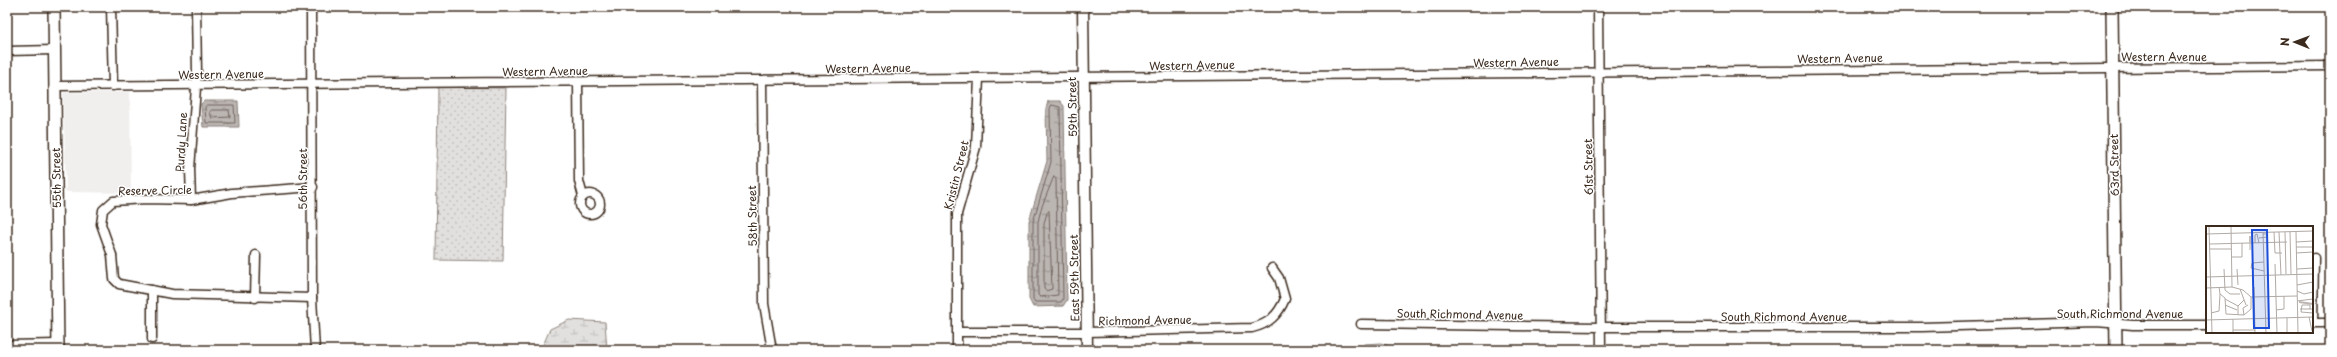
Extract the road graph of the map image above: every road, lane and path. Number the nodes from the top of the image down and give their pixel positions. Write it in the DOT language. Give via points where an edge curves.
graph roads {
  1 [pos="54,7"];
  2 [pos="111,7"];
  3 [pos="196,7"];
  4 [pos="311,7"];
  5 [pos="1083,7"];
  6 [pos="1598,7"];
  7 [pos="2112,7"];
  8 [pos="55,50"];
  9 [pos="7,51"];
  10 [pos="2330,66"];
  11 [pos="2113,67"];
  12 [pos="1598,72"];
  13 [pos="1084,77"];
  14 [pos="979,78"];
  15 [pos="578,82"];
  16 [pos="762,82"];
  17 [pos="312,84"];
  18 [pos="195,85"];
  19 [pos="55,86"];
  20 [pos="113,86"];
  21 [pos="314,187"];
  22 [pos="583,196"];
  23 [pos="191,200"];
  24 [pos="1085,207"];
  25 [pos="256,256"];
  26 [pos="2314,258"];
  27 [pos="1272,268"];
  28 [pos="152,290"];
  29 [pos="256,298"];
  30 [pos="312,298"];
  31 [pos="2116,323"];
  32 [pos="2313,323"];
  33 [pos="2330,323"];
  34 [pos="1361,324"];
  35 [pos="2206,325"];
  36 [pos="1601,327"];
  37 [pos="959,332"];
  38 [pos="1087,332"];
  39 [pos="152,339"];
  40 [pos="7,345"];
  41 [pos="58,347"];
  42 [pos="315,350"];
  43 [pos="772,350"];
  44 [pos="957,350"];
  45 [pos="1087,350"];
  46 [pos="1601,350"];
  47 [pos="2116,350"];
  1 -- 8 [label="main road, 55th Street"];
  2 -- 20 [label="street"];
  3 -- 18 [label="street, Purdy Lane"];
  4 -- 17 [label="street, 56th Street"];
  5 -- 13 [label="street, 59th Street"];
  6 -- 12 [label="street, 61st Street"];
  7 -- 11 [label="main road, 63rd Street"];
  8 -- 9 [label="street"];
  8 -- 19 [label="main road, 55th Street"];
  10 -- 11 [label="street, Western Avenue"];
  11 -- 12 [label="street, Western Avenue"];
  11 -- 31 [label="main road, 63rd Street"];
  12 -- 13 [label="street, Western Avenue"];
  12 -- 36 [label="street, 61st Street"];
  13 -- 14 [label="street, Western Avenue"];
  13 -- 24 [label="street, 59th Street"];
  14 -- 16 [label="street, Western Avenue"];
  14 -- 37 [label="street, Kristin Street" via="976,147 956,214"];
  15 -- 16 [label="street, Western Avenue"];
  15 -- 17 [label="street, Western Avenue"];
  15 -- 22 [label="street" via="579,181"];
  16 -- 43 [label="street, 58th Street" via="764,304"];
  17 -- 18 [label="street, Western Avenue"];
  17 -- 21 [label="street, 56th Street"];
  18 -- 20 [label="street, Western Avenue"];
  18 -- 23 [label="street, Purdy Lane"];
  19 -- 20 [label="street, Western Avenue"];
  19 -- 41 [label="main road, 55th Street"];
  21 -- 23 [label="street, Reserve Circle" via="232,193"];
  21 -- 30 [label="street, 56th Street"];
  23 -- 28 [label="street, Reserve Circle" via="126,199 113,201 103,210 101,224 112,256 114,279 124,285"];
  24 -- 38 [label="street, East 59th Street"];
  25 -- 29 [label="street"];
  26 -- 32 [label="street"];
  27 -- 38 [label="street, Richmond Avenue" via="1279,278 1284,299 1273,319 1263,325 1228,330"];
  28 -- 29 [label="street, Reserve Circle" via="172,294"];
  28 -- 39 [label="street"];
  29 -- 30 [label="street, Reserve Circle"];
  30 -- 42 [label="street, 56th Street"];
  31 -- 35 [label="street, South Richmond Avenue"];
  31 -- 36 [label="street, South Richmond Avenue" via="1922,327"];
  31 -- 47 [label="main road, 63rd Street"];
  32 -- 33 [label="street"];
  34 -- 36 [label="street, South Richmond Avenue"];
  36 -- 46 [label="street, 61st Street"];
  37 -- 38 [label="street, Richmond Avenue"];
  37 -- 44 [label="street, Kristin Street"];
  38 -- 45 [label="street, East 59th Street"];
  40 -- 41 [label="street"];
}
